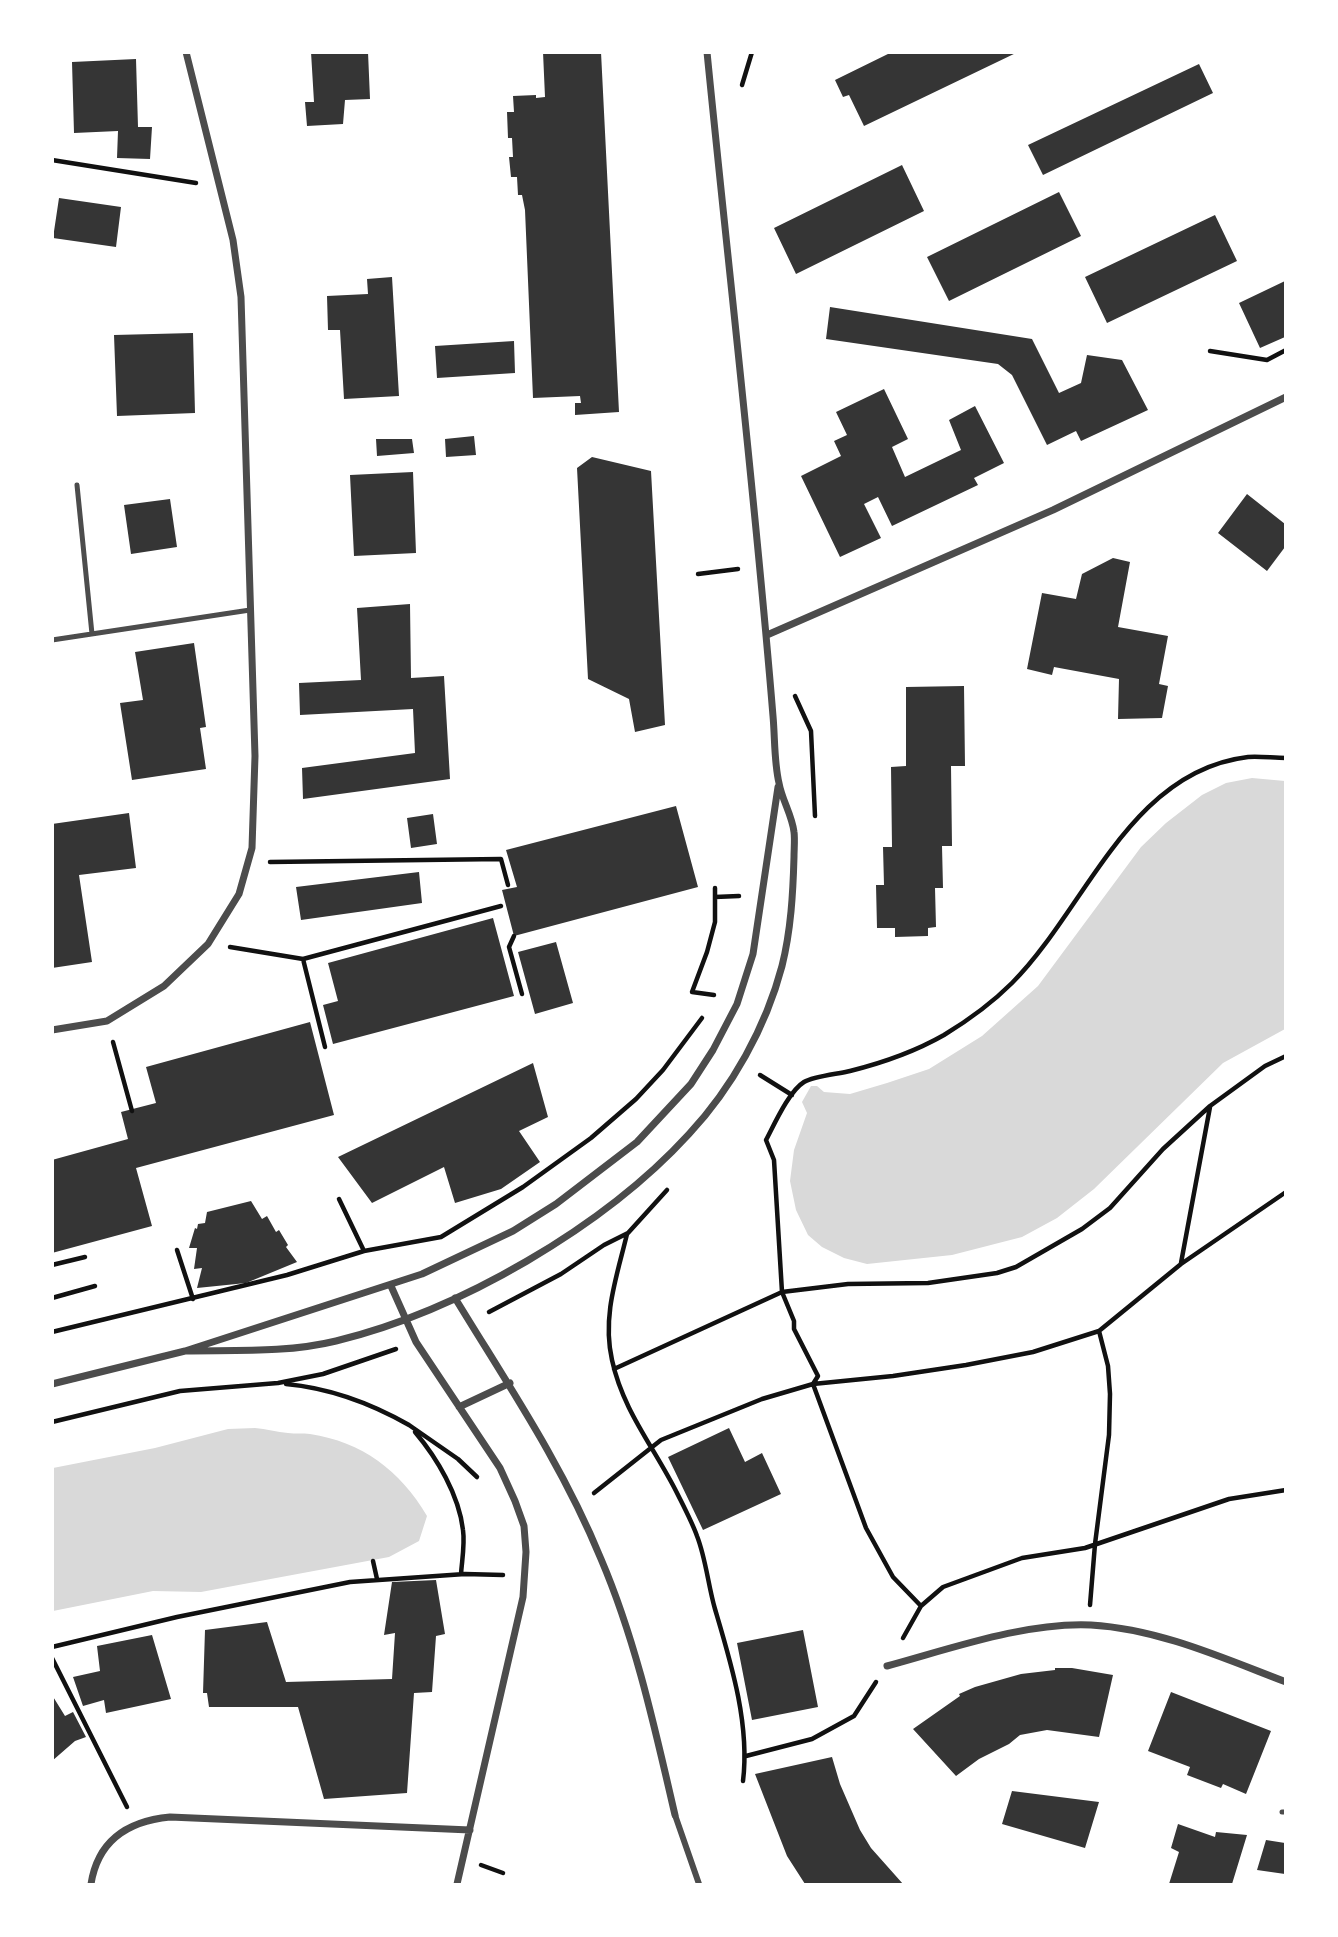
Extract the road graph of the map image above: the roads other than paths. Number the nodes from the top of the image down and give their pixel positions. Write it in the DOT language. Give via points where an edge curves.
graph roads {
  1 [pos="186,52"];
  2 [pos="708,52"];
  3 [pos="1286,397"];
  4 [pos="77,485"];
  5 [pos="250,610"];
  6 [pos="92,634"];
  7 [pos="766,635"];
  8 [pos="52,640"];
  9 [pos="779,783"];
  10 [pos="52,1030"];
  11 [pos="391,1286"];
  12 [pos="455,1298"];
  13 [pos="405,1320"];
  14 [pos="185,1351"];
  15 [pos="510,1383"];
  16 [pos="52,1384"];
  17 [pos="459,1406"];
  18 [pos="887,1666"];
  19 [pos="1286,1682"];
  20 [pos="675,1815"];
  21 [pos="470,1830"];
  22 [pos="91,1885"];
  23 [pos="457,1885"];
  24 [pos="699,1885"];
  1 -- 5 [label="street" via="233,240 241,297"];
  2 -- 7 [label="street"];
  3 -- 7 [label="street" via="1053,510"];
  4 -- 6 [label="lane"];
  5 -- 6 [label="lane"];
  5 -- 10 [label="street" via="255,756 252,848 239,894 208,944 164,986 107,1021"];
  6 -- 8 [label="lane"];
  7 -- 9 [label="street"];
  9 -- 11 [label="street" via="753,954 737,1004 691,1084 637,1142 556,1203 513,1231"];
  9 -- 12 [label="street" via="794,831 793,895 782,964 766,1013 741,1064 689,1134 623,1195 528,1260"];
  11 -- 13 [label="street"];
  11 -- 14 [label="street"];
  12 -- 13 [label="street"];
  12 -- 15 [label="street"];
  13 -- 14 [label="street" via="311,1346"];
  13 -- 17 [label="street"];
  14 -- 16 [label="street"];
  15 -- 17 [label="street"];
  15 -- 20 [label="street" via="576,1502 602,1561 646,1694"];
  17 -- 21 [label="street" via="500,1468 524,1526 526,1552 523,1597"];
  18 -- 19 [label="street" via="1000,1636 1089,1625 1176,1641"];
  20 -- 24 [label="street"];
  21 -- 22 [label="street" via="170,1816 135,1824 115,1837 101,1854"];
  21 -- 23 [label="street"];
}
